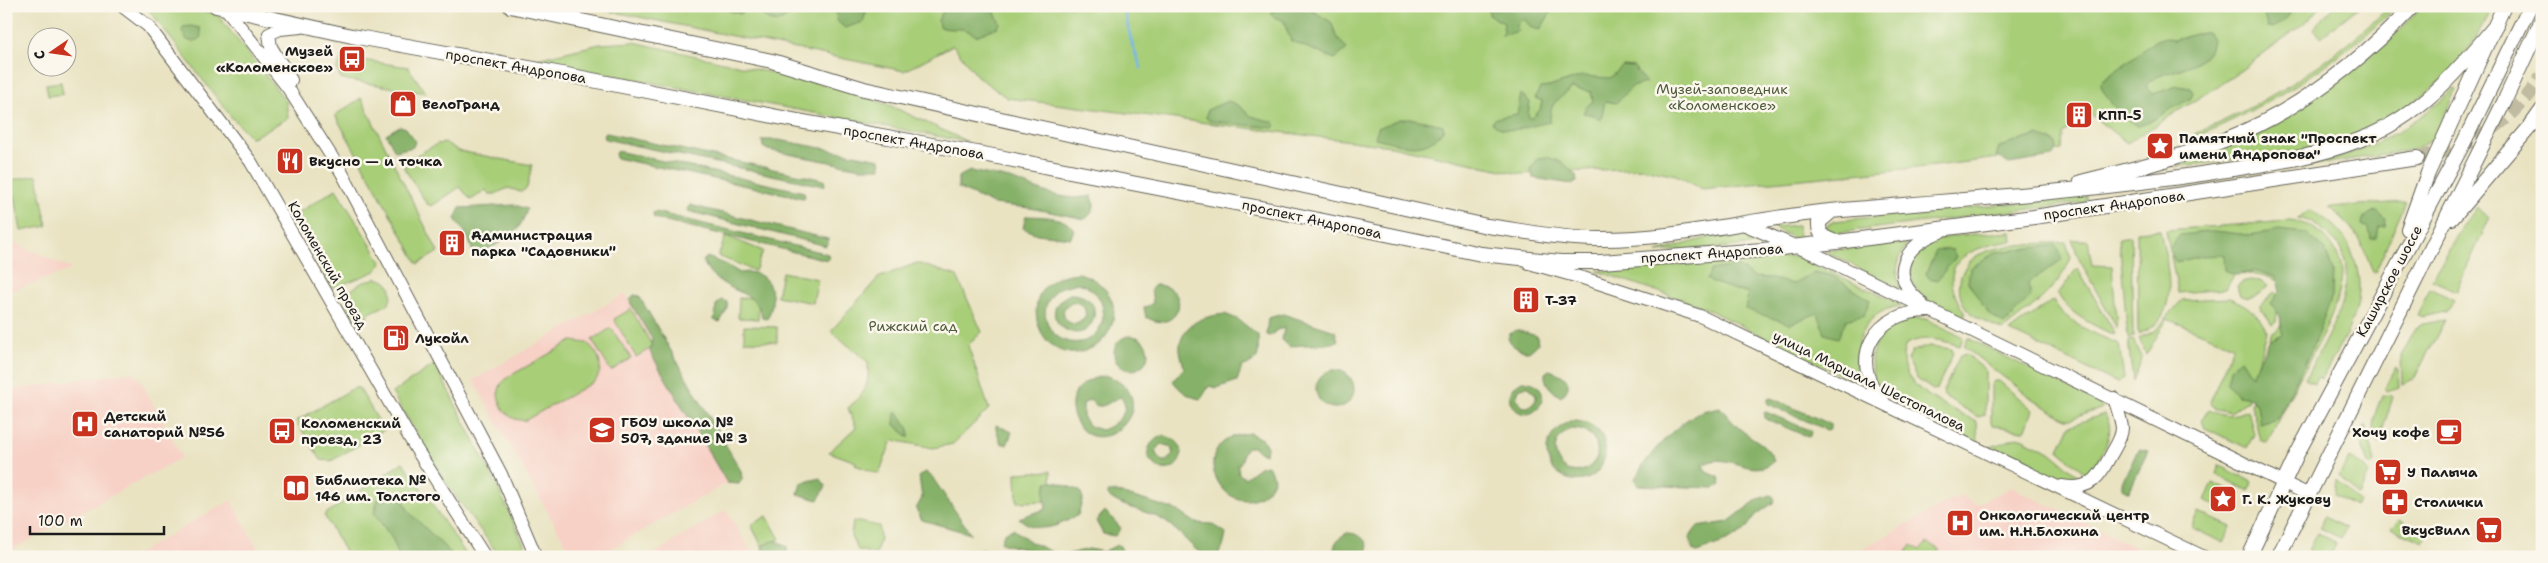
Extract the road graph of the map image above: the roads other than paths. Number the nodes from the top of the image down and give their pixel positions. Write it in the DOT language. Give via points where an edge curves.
graph roads {
  1 [pos="122,6"];
  2 [pos="510,6"];
  3 [pos="2413,6"];
  4 [pos="2504,6"];
  5 [pos="2530,6"];
  6 [pos="222,7"];
  7 [pos="2542,20"];
  8 [pos="2496,25"];
  9 [pos="304,27"];
  10 [pos="299,103"];
  11 [pos="2542,110"];
  12 [pos="2416,158"];
  13 [pos="2029,194"];
  14 [pos="1832,211"];
  15 [pos="1743,224"];
  16 [pos="1957,227"];
  17 [pos="2438,236"];
  18 [pos="1836,242"];
  19 [pos="1797,246"];
  20 [pos="1512,258"];
  21 [pos="2388,281"];
  22 [pos="1933,311"];
  23 [pos="2114,398"];
  24 [pos="1887,406"];
  25 [pos="2284,482"];
  26 [pos="2049,483"];
  27 [pos="2307,494"];
  28 [pos="485,557"];
  29 [pos="536,557"];
  30 [pos="2204,557"];
  31 [pos="2249,557"];
  32 [pos="2278,557"];
  1 -- 28 [label="main road, Коломенский проезд" via="148,26 251,162 415,447"];
  2 -- 15 [label="main road, проспект Андропова" via="772,61 864,89 1487,226 1597,240 1643,238"];
  3 -- 13 [label="main road" via="2361,56 2317,90 2226,139 2140,167"];
  4 -- 8 [label="main road"];
  5 -- 21 [label="main road, Каширское шоссе" via="2464,142"];
  6 -- 9 [label="main road, проспект Андропова"];
  6 -- 10 [label="main road"];
  7 -- 17 [label="main road, Каширское шоссе"];
  8 -- 13 [label="main road, проспект Андропова" via="2440,89 2400,119 2359,140 2267,164 2148,182"];
  8 -- 21 [label="main road" via="2428,173"];
  9 -- 10 [label="main road" via="280,29 269,34 271,47 299,93"];
  9 -- 20 [label="main road, проспект Андропова" via="993,156"];
  10 -- 29 [label="main road" via="342,173 501,474"];
  11 -- 17 [label="main road"];
  12 -- 16 [label="main road, проспект Андропова"];
  13 -- 14 [label="main road, проспект Андропова"];
  14 -- 15 [label="main road, проспект Андропова"];
  14 -- 18 [label="main road" via="1819,222 1820,233"];
  15 -- 19 [label="main road"];
  16 -- 18 [label="main road, проспект Андропова"];
  16 -- 22 [label="main road" via="1916,243 1905,260 1903,270 1909,289"];
  17 -- 27 [label="main road, Каширское шоссе"];
  18 -- 19 [label="main road, проспект Андропова"];
  19 -- 20 [label="main road, проспект Андропова" via="1601,262"];
  19 -- 22 [label="main road"];
  20 -- 24 [label="main road, улица Маршала Шестопалова" via="1700,316"];
  21 -- 25 [label="main road, Каширское шоссе"];
  22 -- 23 [label="main road"];
  22 -- 24 [label="main road" via="1894,317 1879,328 1871,342 1867,356 1868,377 1873,391"];
  23 -- 25 [label="main road"];
  23 -- 26 [label="main road" via="2121,434 2101,473 2093,482 2077,488"];
  24 -- 26 [label="main road, улица Маршала Шестопалова"];
  25 -- 27 [label="main road"];
  25 -- 31 [label="main road, Каширское шоссе"];
  26 -- 30 [label="main road, улица Маршала Шестопалова"];
  27 -- 32 [label="main road, Каширское шоссе"];
}
